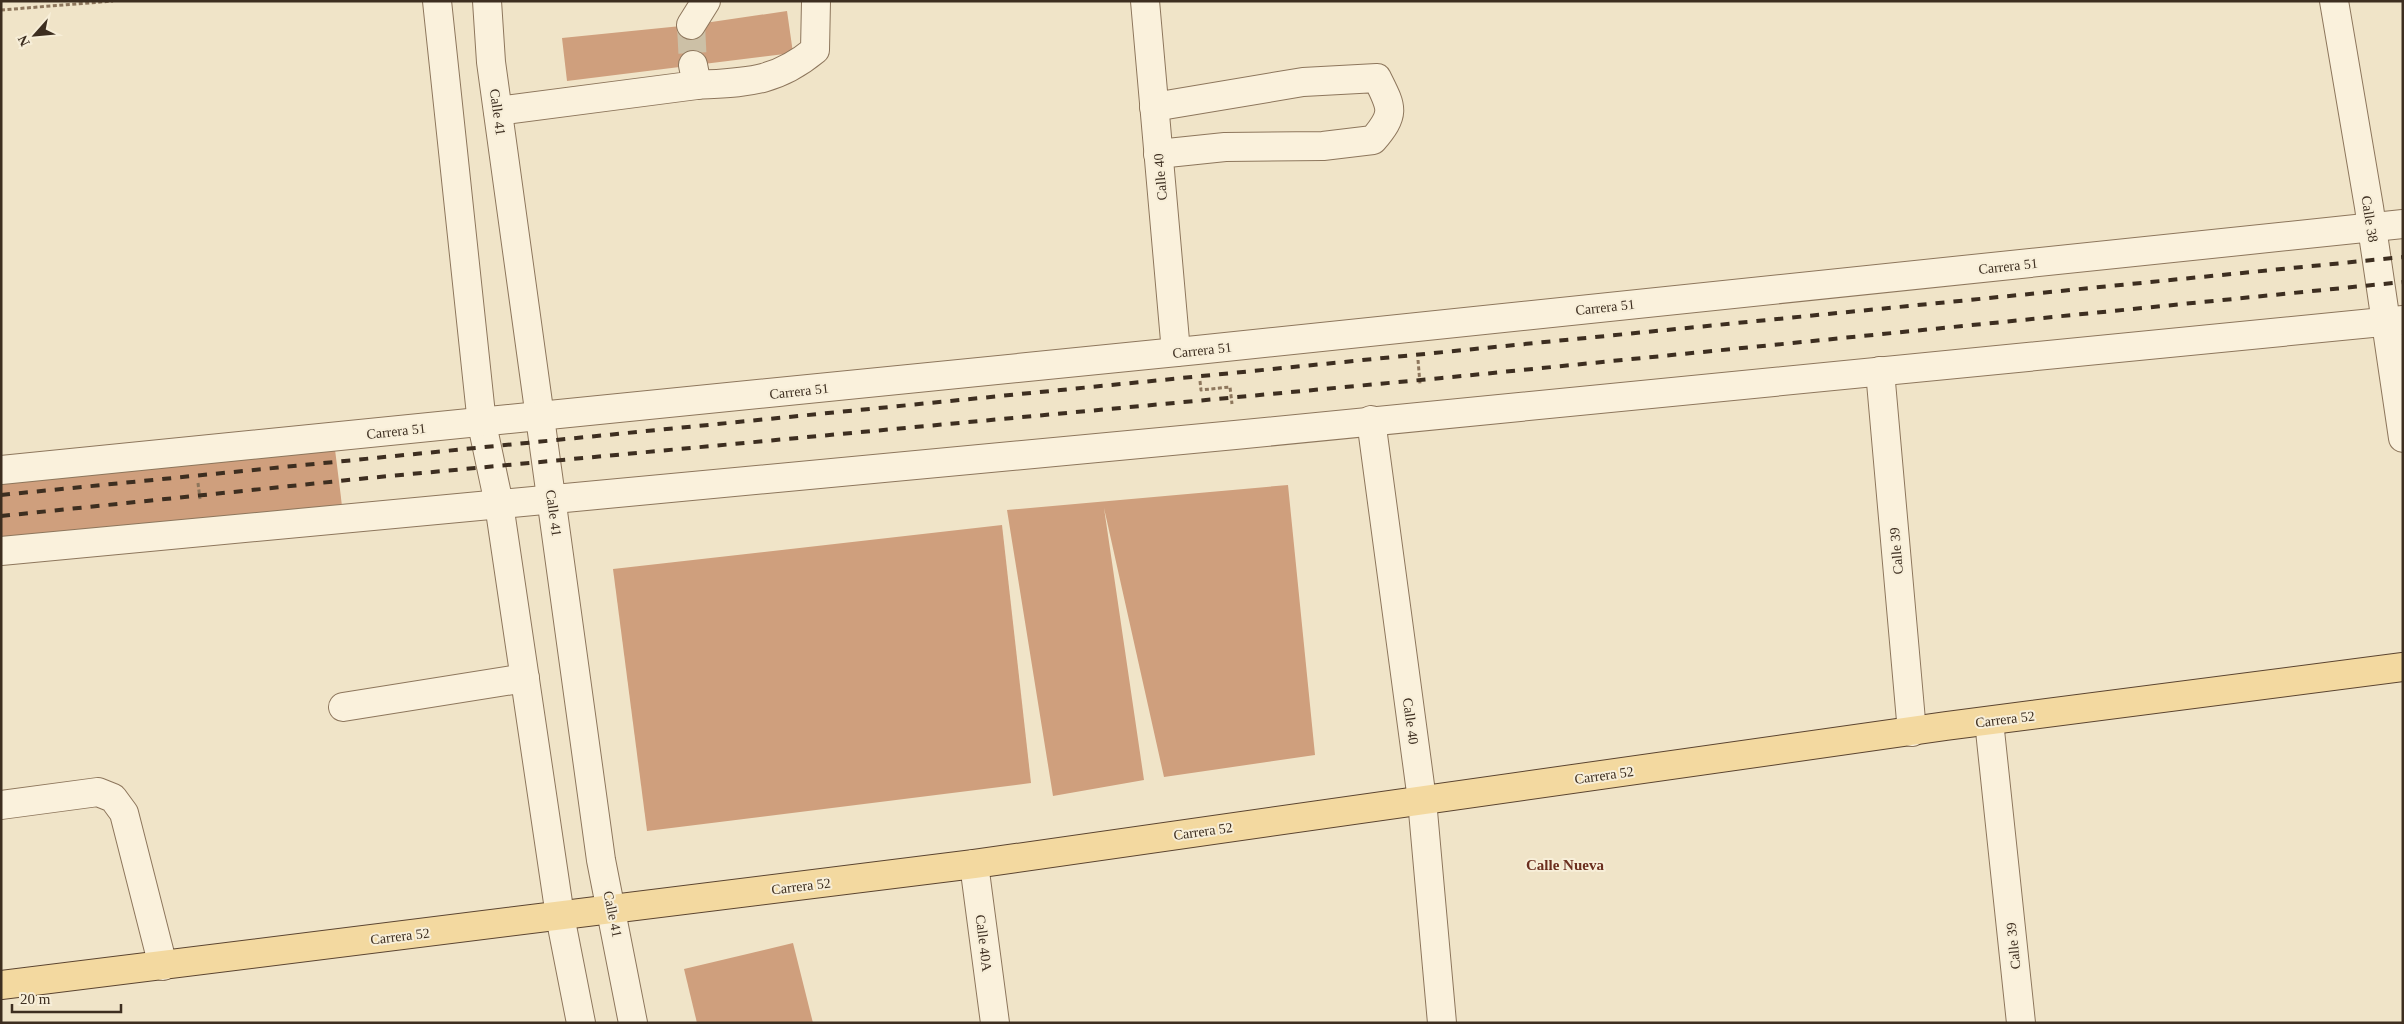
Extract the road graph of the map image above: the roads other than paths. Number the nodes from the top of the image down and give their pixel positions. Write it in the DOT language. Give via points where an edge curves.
graph roads {
  1 [pos="437,1"];
  2 [pos="487,1"];
  3 [pos="706,1"];
  4 [pos="816,1"];
  5 [pos="1145,1"];
  6 [pos="2334,1"];
  7 [pos="691,25"];
  8 [pos="1154,107"];
  9 [pos="498,111"];
  10 [pos="1158,154"];
  11 [pos="2403,224"];
  12 [pos="2372,228"];
  13 [pos="2394,321"];
  14 [pos="1187,351"];
  15 [pos="1880,371"];
  16 [pos="540,418"];
  17 [pos="1371,420"];
  18 [pos="482,424"];
  19 [pos="2403,438"];
  20 [pos="1,470"];
  21 [pos="552,499"];
  22 [pos="499,504"];
  23 [pos="1,551"];
  24 [pos="2403,667"];
  25 [pos="524,678"];
  26 [pos="343,707"];
  27 [pos="1989,721"];
  28 [pos="1912,732"];
  29 [pos="1422,800"];
  30 [pos="1,805"];
  31 [pos="974,864"];
  32 [pos="612,909"];
  33 [pos="560,916"];
  34 [pos="163,966"];
  35 [pos="1,985"];
  36 [pos="581,1023"];
  37 [pos="633,1023"];
  38 [pos="995,1023"];
  39 [pos="1442,1023"];
  40 [pos="2021,1023"];
  1 -- 18 [label="street"];
  2 -- 9 [label="street, Calle 41"];
  3 -- 7 [label="street"];
  4 -- 9 [label="street" via="815,50 796,66 753,82 695,75"];
  5 -- 8 [label="street, Calle 40"];
  6 -- 12 [label="street, Calle 38"];
  8 -- 10 [label="street, Calle 40"];
  8 -- 10 [label="street" via="1303,82 1376,78 1390,103 1387,124 1373,140 1323,146 1225,147"];
  9 -- 16 [label="street, Calle 41"];
  10 -- 14 [label="street, Calle 40"];
  11 -- 12 [label="street, Carrera 51"];
  12 -- 13 [label="street, Calle 38"];
  12 -- 14 [label="street, Carrera 51"];
  13 -- 15 [label="street"];
  13 -- 19 [label="street, Calle 38"];
  14 -- 16 [label="street, Carrera 51"];
  15 -- 17 [label="street"];
  15 -- 28 [label="street, Calle 39"];
  16 -- 18 [label="street, Carrera 51"];
  16 -- 21 [label="street, Calle 41"];
  17 -- 21 [label="street"];
  17 -- 29 [label="street, Calle 40"];
  18 -- 20 [label="street, Carrera 51"];
  18 -- 22 [label="street"];
  21 -- 22 [label="street"];
  21 -- 32 [label="street, Calle 41" via="602,860"];
  22 -- 23 [label="street"];
  22 -- 25 [label="street"];
  24 -- 27 [label="main road, Carrera 52"];
  25 -- 26 [label="street"];
  25 -- 33 [label="street"];
  27 -- 28 [label="main road, Carrera 52"];
  27 -- 40 [label="street, Calle 39"];
  28 -- 29 [label="main road, Carrera 52"];
  29 -- 31 [label="main road, Carrera 52"];
  29 -- 39 [label="street, Calle 40"];
  30 -- 34 [label="street" via="98,792 113,798 124,813"];
  31 -- 32 [label="main road, Carrera 52"];
  31 -- 38 [label="street, Calle 40A"];
  32 -- 33 [label="main road, Carrera 52"];
  32 -- 37 [label="street, Calle 41"];
  33 -- 34 [label="main road, Carrera 52"];
  33 -- 36 [label="street"];
  34 -- 35 [label="main road, Carrera 52"];
}
